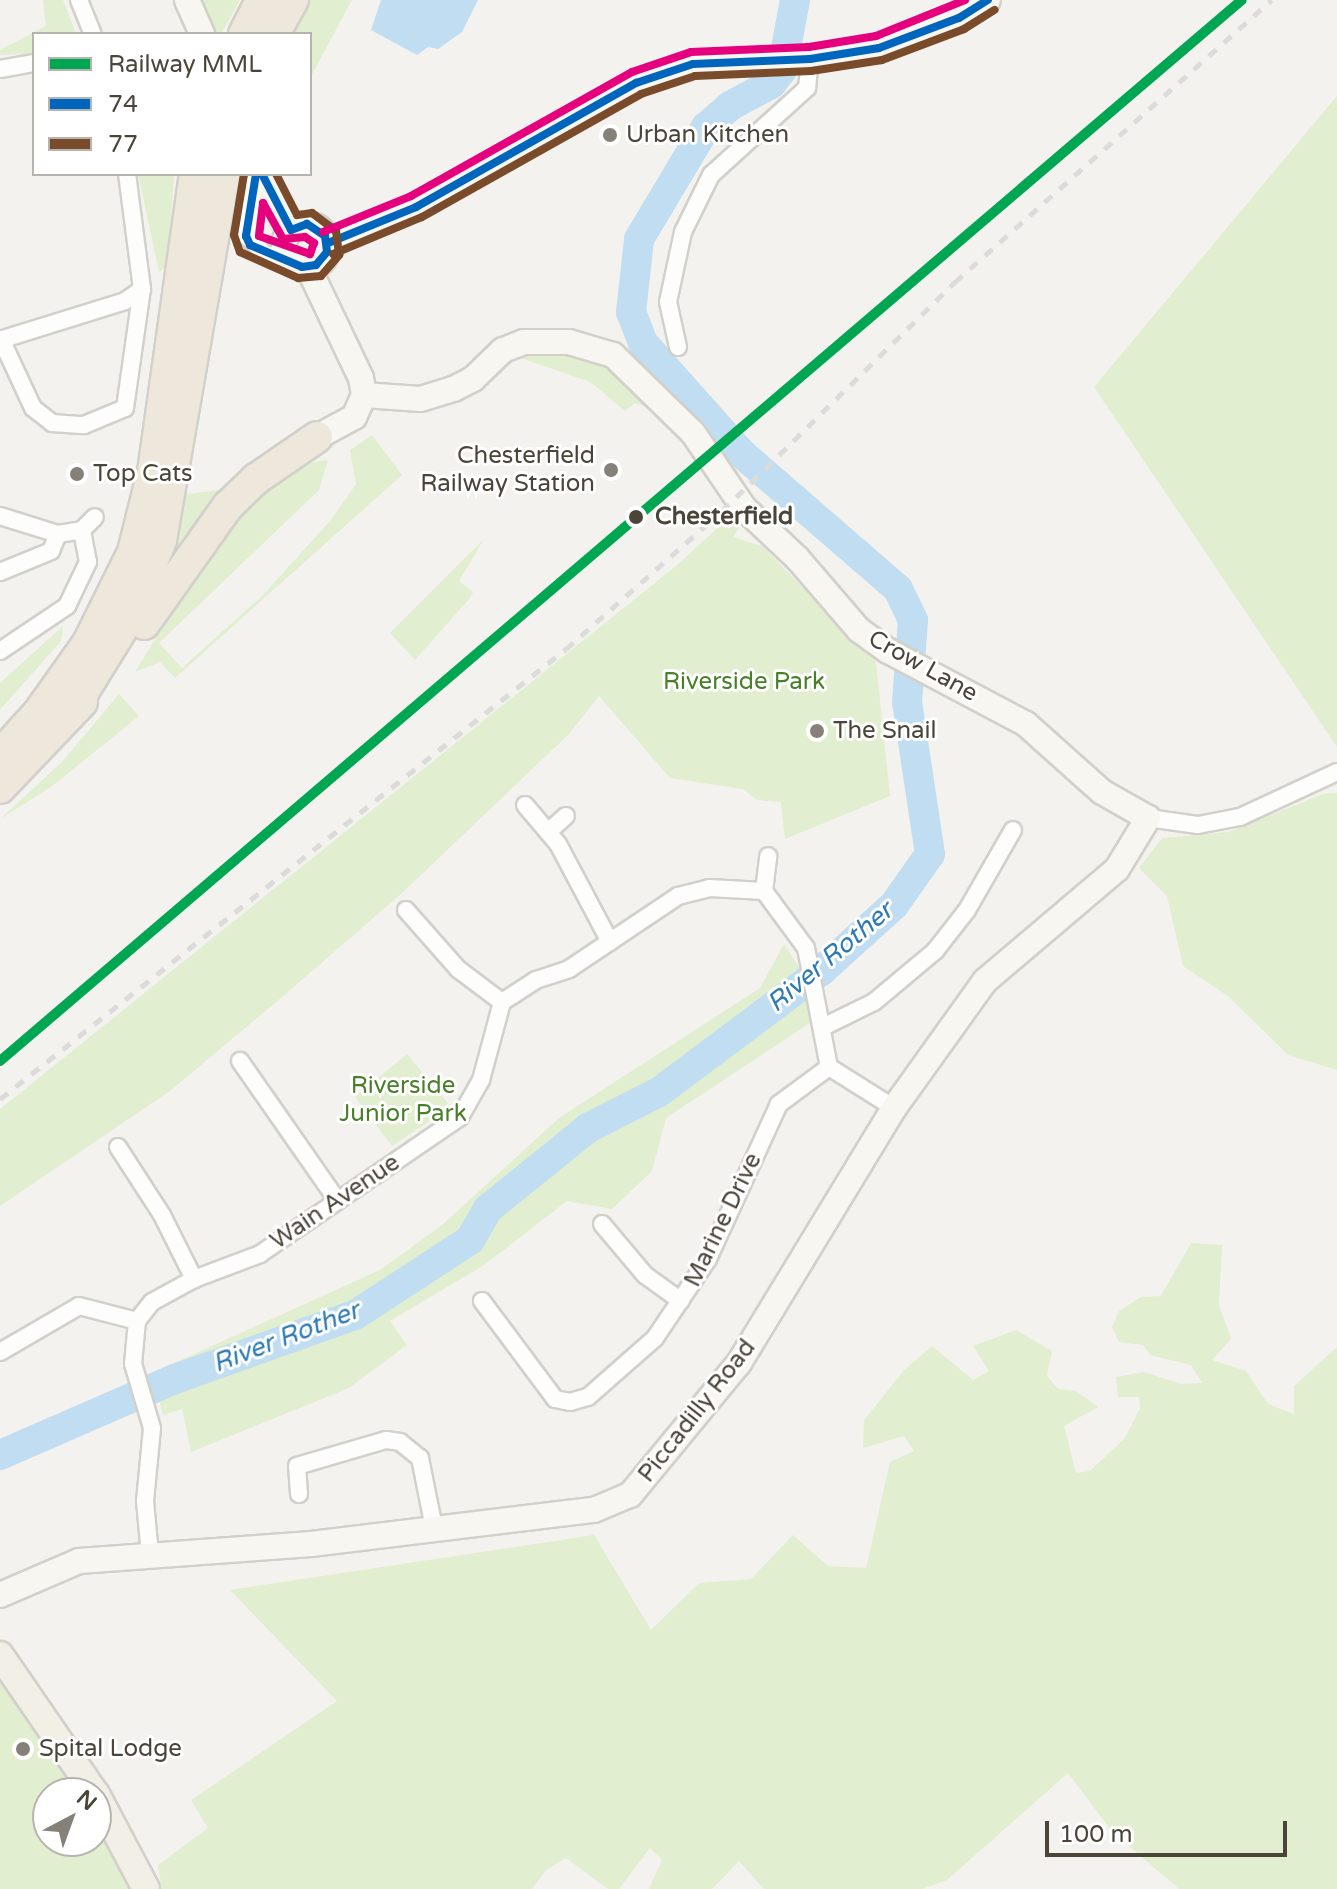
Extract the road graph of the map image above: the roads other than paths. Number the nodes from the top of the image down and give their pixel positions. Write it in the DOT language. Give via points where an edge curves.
graph roads {
  1 [pos="79,0"];
  2 [pos="187,0"];
  3 [pos="261,0"];
  4 [pos="293,0"];
  5 [pos="988,0"];
  6 [pos="92,32"];
  7 [pos="201,32"];
  8 [pos="245,32"];
  9 [pos="275,32"];
  10 [pos="810,59"];
  11 [pos="32,63"];
  12 [pos="0,69"];
  13 [pos="127,176"];
  14 [pos="195,176"];
  15 [pos="224,176"];
  16 [pos="256,176"];
  17 [pos="263,176"];
  18 [pos="291,230"];
  19 [pos="328,243"];
  20 [pos="299,264"];
  21 [pos="142,289"];
  22 [pos="0,340"];
  23 [pos="678,347"];
  24 [pos="362,387"];
  25 [pos="317,437"];
  26 [pos="0,516"];
  27 [pos="95,517"];
  28 [pos="82,530"];
  29 [pos="58,534"];
  30 [pos="0,572"];
  31 [pos="0,651"];
  32 [pos="69,715"];
  33 [pos="0,755"];
  34 [pos="1337,772"];
  35 [pos="0,788"];
  36 [pos="525,805"];
  37 [pos="566,816"];
  38 [pos="1148,818"];
  39 [pos="1013,830"];
  40 [pos="548,832"];
  41 [pos="768,856"];
  42 [pos="764,891"];
  43 [pos="406,910"];
  44 [pos="610,942"];
  45 [pos="502,1002"];
  46 [pos="823,1027"];
  47 [pos="240,1061"];
  48 [pos="829,1067"];
  49 [pos="894,1108"];
  50 [pos="118,1147"];
  51 [pos="337,1200"];
  52 [pos="602,1224"];
  53 [pos="194,1279"];
  54 [pos="482,1301"];
  55 [pos="681,1301"];
  56 [pos="137,1321"];
  57 [pos="0,1352"];
  58 [pos="299,1494"];
  59 [pos="434,1528"];
  60 [pos="150,1555"];
  61 [pos="0,1595"];
  62 [pos="0,1655"];
  63 [pos="84,1777"];
  64 [pos="112,1824"];
  65 [pos="146,1889"];
  1 -- 6 [label="street"];
  2 -- 7 [label="street"];
  3 -- 8 [label="highway"];
  4 -- 9 [label="highway"];
  5 -- 10 [label="street" via="899,43"];
  10 -- 19 [label="street" via="693,64 636,83 424,203"];
  10 -- 23 [label="street" via="807,88 711,175 683,232 668,302"];
  11 -- 12 [label="street"];
  13 -- 21 [label="street"];
  14 -- 33 [label="highway" via="153,472 133,552 88,643 39,712"];
  15 -- 32 [label="highway" via="161,540 132,613"];
  16 -- 20 [label="street" via="246,236 250,245"];
  17 -- 18 [label="street"];
  18 -- 19 [label="street" via="315,226"];
  18 -- 20 [label="street" via="284,245"];
  19 -- 20 [label="street" via="323,259"];
  20 -- 24 [label="street"];
  21 -- 22 [label="street" via="125,301"];
  21 -- 22 [label="street" via="125,408 84,425 52,423 33,408"];
  24 -- 25 [label="street" via="354,417"];
  24 -- 38 [label="street, Crow Lane" via="420,399 473,379 503,350 524,342 569,342 613,355 693,433 751,516 797,558 859,630 932,676 1026,724 1102,792"];
  25 -- 32 [label="highway" via="256,479 228,506 106,678"];
  26 -- 29 [label="street"];
  27 -- 28 [label="street"];
  28 -- 29 [label="street"];
  28 -- 31 [label="street" via="88,562 67,606"];
  29 -- 30 [label="street" via="51,551"];
  32 -- 35 [label="highway"];
  34 -- 38 [label="street, Crow Lane" via="1240,817 1198,825"];
  36 -- 40 [label="street"];
  37 -- 40 [label="street"];
  38 -- 49 [label="street, Piccadilly Road" via="1117,869 985,981"];
  39 -- 46 [label="street" via="967,910 935,951 874,1002"];
  40 -- 44 [label="street"];
  41 -- 42 [label="street"];
  42 -- 44 [label="street" via="709,888 678,896"];
  42 -- 46 [label="street" via="806,948"];
  43 -- 45 [label="street" via="458,969"];
  44 -- 45 [label="street"];
  45 -- 51 [label="street, Wain Avenue" via="468,1109"];
  46 -- 48 [label="street"];
  47 -- 51 [label="street"];
  48 -- 49 [label="street"];
  48 -- 55 [label="street, Marine Drive" via="779,1104 708,1259"];
  49 -- 59 [label="street, Piccadilly Road" via="739,1363 630,1495 594,1510"];
  50 -- 53 [label="street" via="162,1215"];
  51 -- 53 [label="street, Wain Avenue" via="260,1254"];
  52 -- 55 [label="street" via="645,1275"];
  53 -- 56 [label="street, Wain Avenue" via="152,1302"];
  54 -- 55 [label="street, Marine Drive" via="539,1382 555,1399 570,1402 588,1397 655,1338"];
  56 -- 57 [label="street" via="79,1306"];
  56 -- 60 [label="street" via="133,1364 151,1417 145,1501"];
  58 -- 59 [label="street" via="297,1466 386,1440 400,1442 420,1458"];
  59 -- 60 [label="street, Piccadilly Road" via="311,1544"];
  60 -- 61 [label="street, Piccadilly Road" via="79,1561"];
  62 -- 63 [label="main road"];
  64 -- 65 [label="main road"];
}
